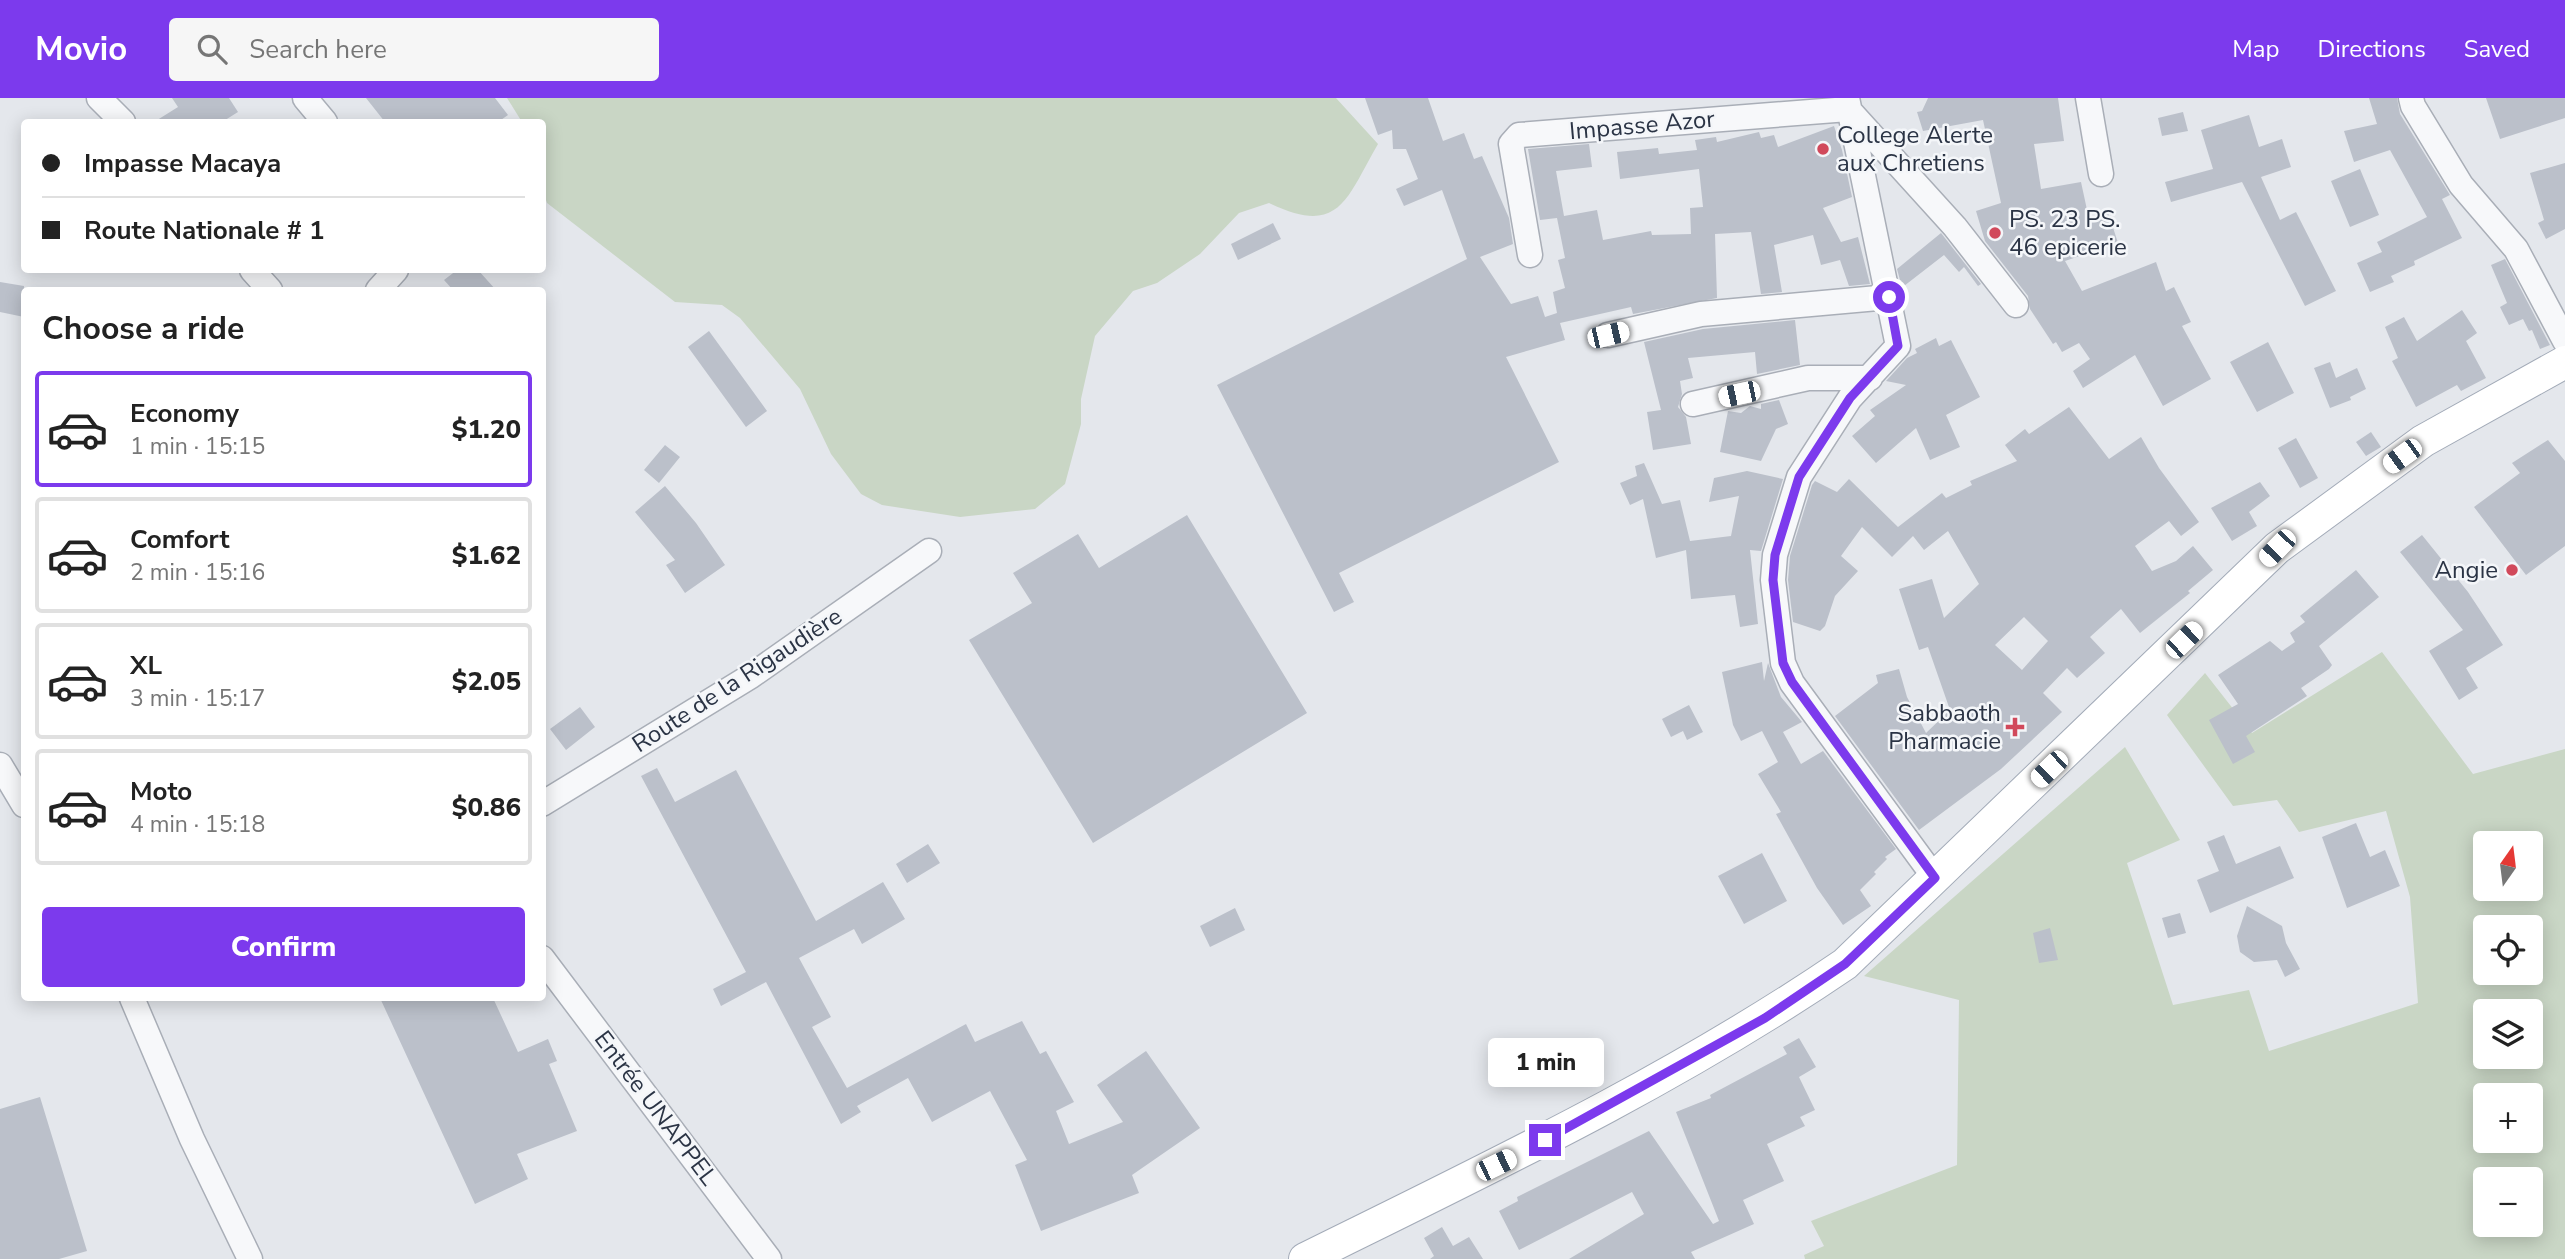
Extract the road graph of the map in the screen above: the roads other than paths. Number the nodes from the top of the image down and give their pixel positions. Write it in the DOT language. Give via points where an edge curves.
graph roads {
  1 [pos="99,98"];
  2 [pos="305,98"];
  3 [pos="2088,98"];
  4 [pos="2411,98"];
  5 [pos="1848,103"];
  6 [pos="120,119"];
  7 [pos="322,119"];
  8 [pos="2101,174"];
  9 [pos="1530,255"];
  10 [pos="256,273"];
  11 [pos="393,273"];
  12 [pos="267,287"];
  13 [pos="381,287"];
  14 [pos="1889,297"];
  15 [pos="2016,305"];
  16 [pos="1608,335"];
  17 [pos="2565,341"];
  18 [pos="2565,362"];
  19 [pos="1870,378"];
  20 [pos="1693,404"];
  21 [pos="929,551"];
  22 [pos="0,765"];
  23 [pos="21,800"];
  24 [pos="546,801"];
  25 [pos="1935,878"];
  26 [pos="546,963"];
  27 [pos="133,1001"];
  28 [pos="250,1259"];
  29 [pos="769,1259"];
  30 [pos="1305,1259"];
  1 -- 6 [label="street"];
  2 -- 7 [label="street"];
  3 -- 8 [label="street"];
  4 -- 17 [label="street" via="2461,185 2516,249"];
  5 -- 9 [label="street, Impasse Azor" via="1519,135 1511,144"];
  5 -- 14 [label="street"];
  5 -- 15 [label="street"];
  10 -- 12 [label="street"];
  11 -- 13 [label="street"];
  14 -- 16 [label="street" via="1701,314"];
  14 -- 19 [label="street" via="1898,346"];
  18 -- 25 [label="main road" via="2423,441 2277,548"];
  19 -- 20 [label="street" via="1808,378"];
  19 -- 25 [label="street" via="1850,398 1799,477 1775,555 1779,642 1792,682"];
  21 -- 24 [label="street, Route de la Rigaudière" via="751,676"];
  22 -- 23 [label="street"];
  25 -- 30 [label="main road" via="1845,964 1765,1018 1520,1153"];
  26 -- 29 [label="street, Entrée UNAPPEL"];
  27 -- 28 [label="street"];
}
